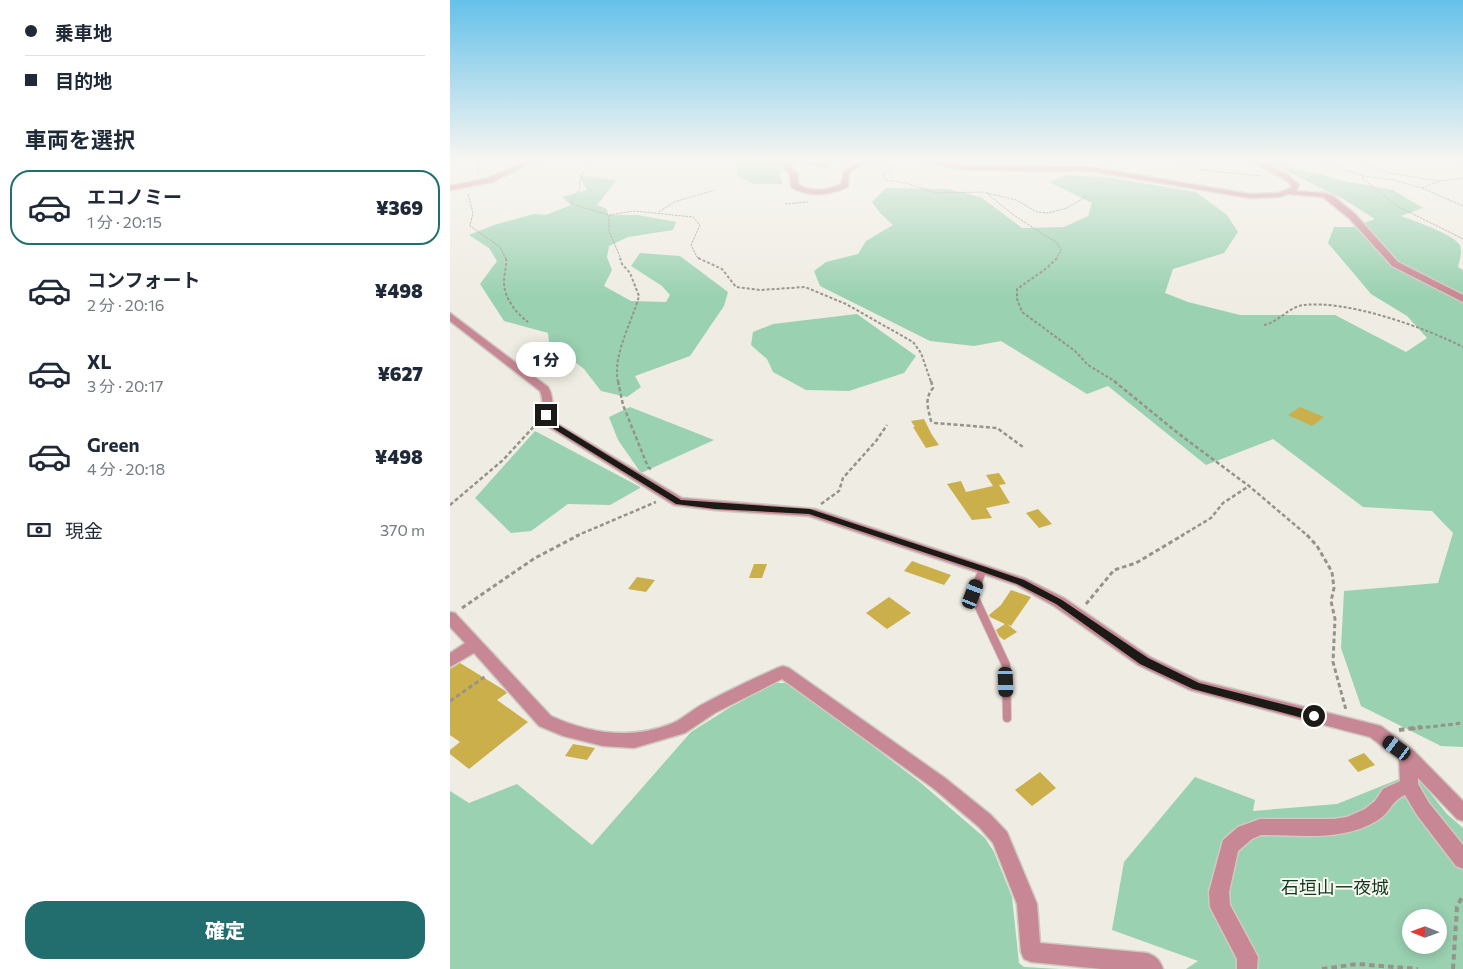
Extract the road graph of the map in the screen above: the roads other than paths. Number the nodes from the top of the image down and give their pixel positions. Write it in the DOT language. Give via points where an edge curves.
graph roads {
  1 [pos="1339,205"];
  2 [pos="1463,299"];
  3 [pos="450,316"];
  4 [pos="983,569"];
  5 [pos="454,614"];
  6 [pos="476,644"];
  7 [pos="450,661"];
  8 [pos="1007,718"];
  9 [pos="1408,756"];
  10 [pos="1408,785"];
  11 [pos="1463,813"];
  12 [pos="1463,860"];
  13 [pos="1153,969"];
  14 [pos="1247,969"];
  1 -- 2 [label="street" via="1395,264"];
  3 -- 4 [label="street" via="544,389 547,393 546,415 554,426 667,496 690,504 810,512"];
  4 -- 8 [label="lane" via="973,594 1006,664"];
  4 -- 9 [label="street" via="1021,582 1059,602 1144,661 1196,686 1375,732"];
  5 -- 6 [label="street"];
  6 -- 7 [label="street"];
  6 -- 13 [label="street" via="545,721 562,729 603,739 634,741 679,728 709,708 783,672 939,783 985,821 1000,838 1026,904 1031,952 1147,963"];
  9 -- 10 [label="street"];
  9 -- 11 [label="street"];
  10 -- 12 [label="street"];
  10 -- 14 [label="street" via="1389,794 1371,815 1348,825 1334,828 1260,827 1245,832 1230,846 1219,892 1220,907 1248,957"];
}
